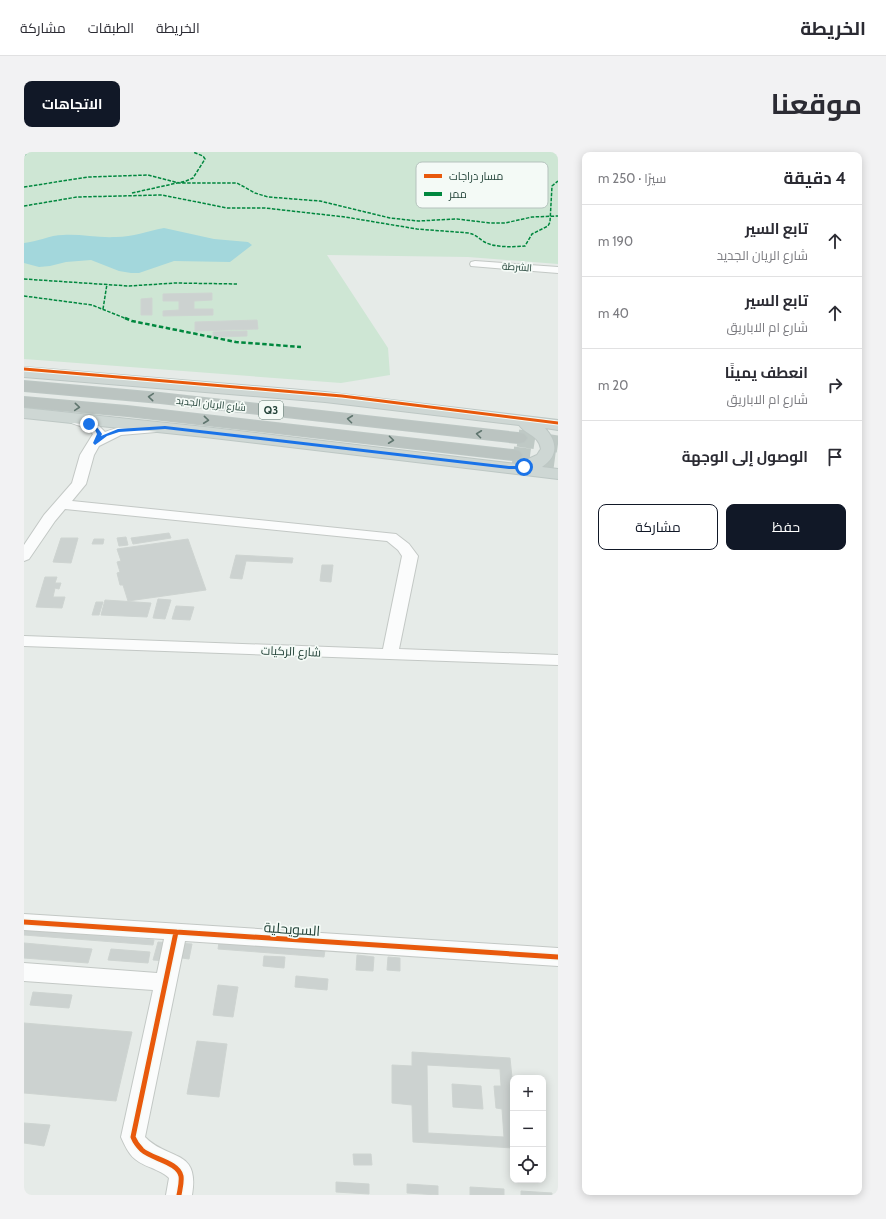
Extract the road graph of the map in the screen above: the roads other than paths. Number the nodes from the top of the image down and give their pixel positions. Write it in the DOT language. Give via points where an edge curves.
graph roads {
  1 [pos="475,264"];
  2 [pos="558,270"];
  3 [pos="24,372"];
  4 [pos="24,386"];
  5 [pos="24,402"];
  6 [pos="24,413"];
  7 [pos="70,418"];
  8 [pos="516,420"];
  9 [pos="557,425"];
  10 [pos="165,428"];
  11 [pos="518,438"];
  12 [pos="95,443"];
  13 [pos="513,463"];
  14 [pos="558,474"];
  15 [pos="558,480"];
  16 [pos="61,504"];
  17 [pos="24,556"];
  18 [pos="24,641"];
  19 [pos="390,654"];
  20 [pos="558,660"];
  21 [pos="24,922"];
  22 [pos="176,932"];
  23 [pos="558,957"];
  24 [pos="24,972"];
  25 [pos="166,982"];
  26 [pos="179,1195"];
  1 -- 2 [label="street, الشرطة"];
  3 -- 8 [label="main road, شارع الريان الجديد" via="325,397"];
  11 -- 4 [label="highway, شارع الريان الجديد / Q3, one-way"];
  5 -- 13 [label="highway, شارع الريان الجديد / Q3, one-way" via="127,411"];
  6 -- 7 [label="main road, شارع الريان الجديد"];
  7 -- 10 [label="main road, شارع الريان الجديد"];
  7 -- 12 [label="street" via="97,429 100,434"];
  8 -- 9 [label="main road, شارع الريان الجديد"];
  8 -- 13 [label="main road" via="546,433 556,447 554,454 542,462 524,467"];
  10 -- 12 [label="street" via="118,431 106,435"];
  10 -- 13 [label="main road, شارع الريان الجديد"];
  12 -- 16 [label="street" via="87,455 79,484"];
  13 -- 14 [label="main road, شارع الريان الجديد"];
  13 -- 15 [label="main road"];
  16 -- 17 [label="street"];
  16 -- 19 [label="street" via="391,537 404,547 410,556"];
  18 -- 19 [label="street, شارع الركيات"];
  19 -- 20 [label="street, شارع الركيات"];
  21 -- 22 [label="street, السويحلية"];
  22 -- 23 [label="street, السويحلية"];
  22 -- 25 [label="street"];
  24 -- 25 [label="street"];
  25 -- 26 [label="street" via="133,1137 139,1149 180,1173"];
}
